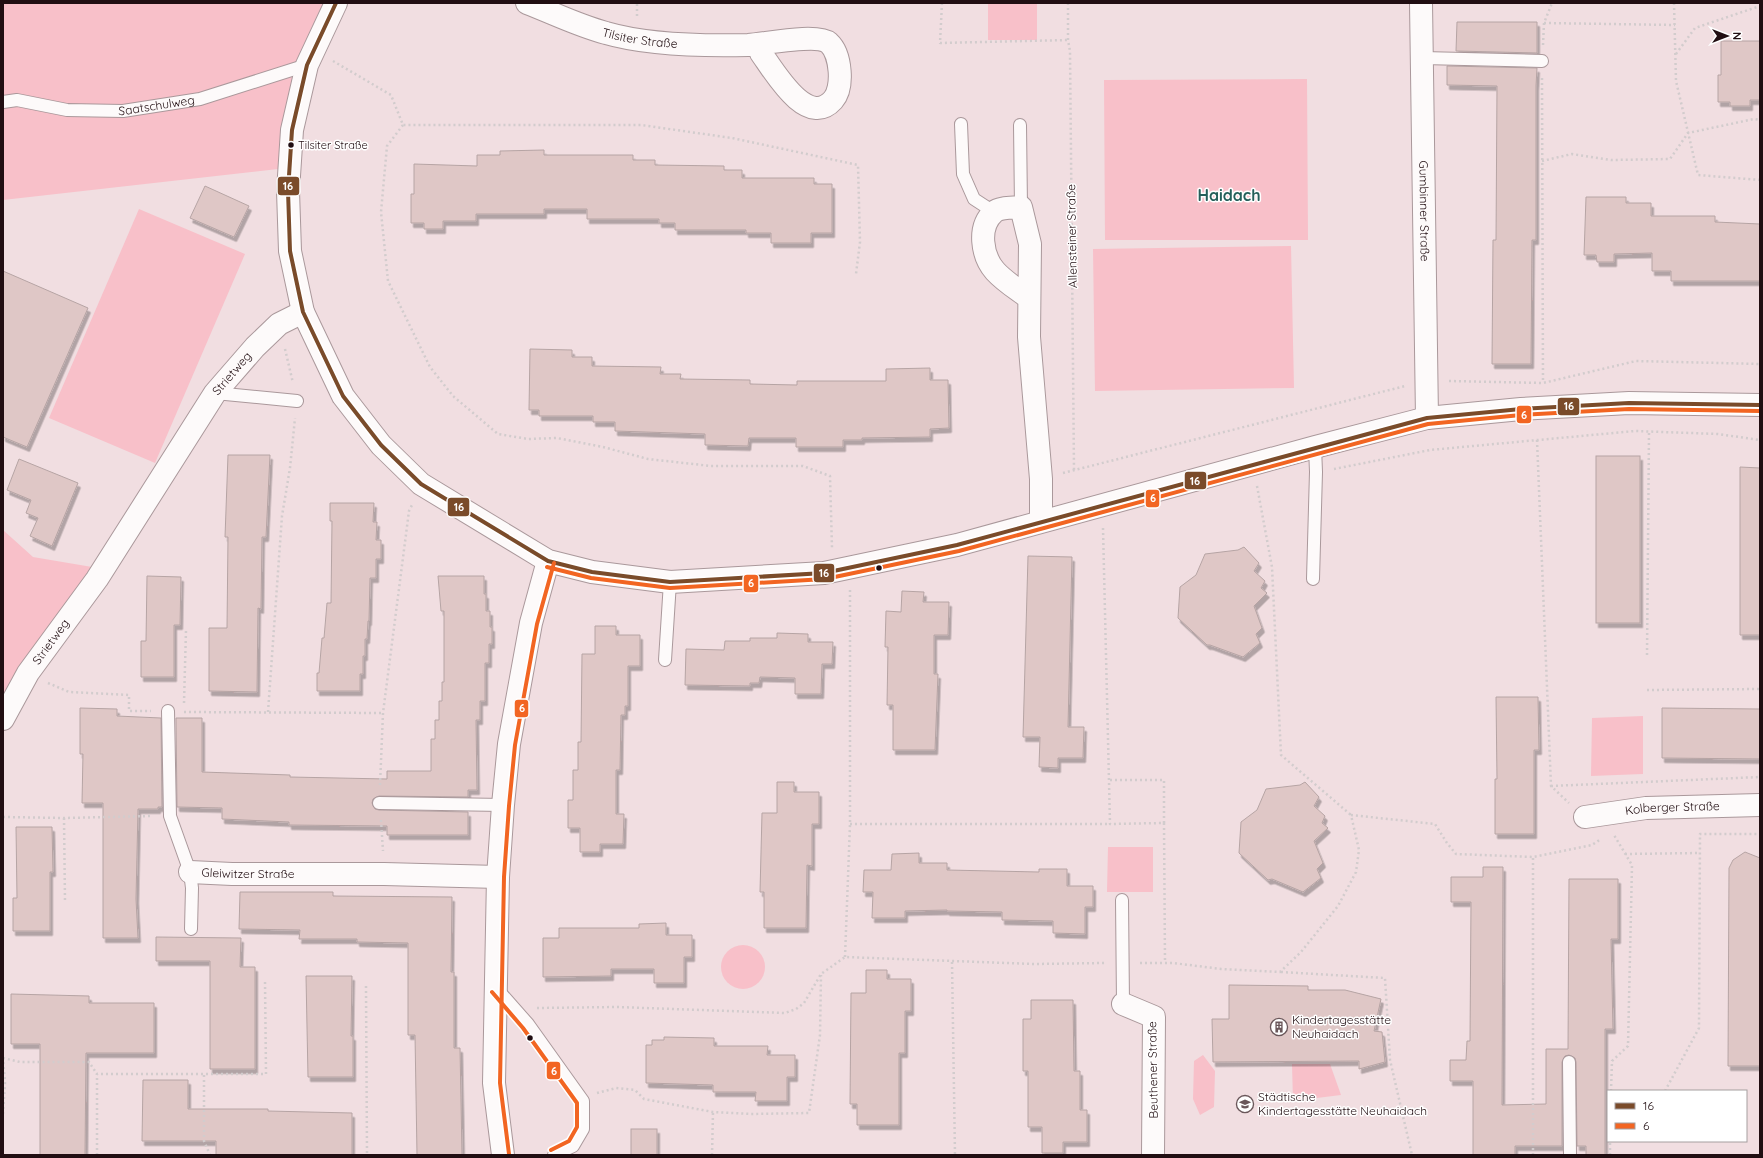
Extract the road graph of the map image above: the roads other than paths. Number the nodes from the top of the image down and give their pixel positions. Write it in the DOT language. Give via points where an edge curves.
graph roads {
  1 [pos="336,3"];
  2 [pos="527,3"];
  3 [pos="1421,3"];
  4 [pos="759,44"];
  5 [pos="310,58"];
  6 [pos="1423,58"];
  7 [pos="1542,61"];
  8 [pos="3,102"];
  9 [pos="961,124"];
  10 [pos="1020,125"];
  11 [pos="1021,207"];
  12 [pos="994,212"];
  13 [pos="1029,298"];
  14 [pos="303,312"];
  15 [pos="215,393"];
  16 [pos="297,401"];
  17 [pos="1760,405"];
  18 [pos="1427,418"];
  19 [pos="1315,447"];
  20 [pos="1041,521"];
  21 [pos="548,561"];
  22 [pos="1313,579"];
  23 [pos="670,582"];
  24 [pos="665,660"];
  25 [pos="168,711"];
  26 [pos="3,719"];
  27 [pos="379,804"];
  28 [pos="503,805"];
  29 [pos="1760,805"];
  30 [pos="1585,817"];
  31 [pos="190,872"];
  32 [pos="498,876"];
  33 [pos="1122,900"];
  34 [pos="191,929"];
  35 [pos="496,988"];
  36 [pos="1123,1004"];
  37 [pos="1569,1062"];
  38 [pos="503,1155"];
  39 [pos="554,1155"];
  40 [pos="1154,1155"];
  41 [pos="1570,1155"];
  1 -- 5 [label="street"];
  2 -- 4 [label="street, Tilsiter Straße" via="607,34 685,44"];
  3 -- 6 [label="street, Gumbinner Straße"];
  5 -- 8 [label="lane, Saatschulweg" via="200,99 123,111 67,110 17,100"];
  5 -- 14 [label="street" via="292,130 288,191 290,251"];
  6 -- 7 [label="lane"];
  6 -- 18 [label="street, Gumbinner Straße"];
  9 -- 12 [label="lane" via="963,174 974,199"];
  10 -- 11 [label="lane"];
  11 -- 12 [label="street"];
  11 -- 13 [label="street" via="1030,244"];
  12 -- 13 [label="street" via="984,226 983,239 988,261 1011,286"];
  13 -- 20 [label="street" via="1029,337 1041,479"];
  14 -- 15 [label="street, Strietweg" via="279,324"];
  14 -- 21 [label="street" via="343,396 381,445 421,484"];
  15 -- 16 [label="lane"];
  15 -- 26 [label="street, Strietweg" via="97,579 28,674"];
  17 -- 18 [label="street" via="1629,403 1521,409"];
  18 -- 19 [label="street"];
  19 -- 20 [label="street"];
  19 -- 22 [label="lane"];
  20 -- 23 [label="street" via="957,545 824,573"];
  21 -- 23 [label="street" via="592,572"];
  21 -- 28 [label="street" via="532,623 509,744"];
  23 -- 24 [label="lane"];
  25 -- 31 [label="lane" via="170,816"];
  27 -- 28 [label="lane"];
  28 -- 32 [label="street"];
  29 -- 30 [label="street, Kolberger Straße" via="1646,808"];
  31 -- 32 [label="street, Gleiwitzer Straße"];
  31 -- 34 [label="lane"];
  32 -- 35 [label="street"];
  33 -- 36 [label="lane"];
  35 -- 38 [label="street" via="494,1083"];
  35 -- 39 [label="lane" via="528,1024 582,1101 582,1129 573,1146"];
  36 -- 40 [label="street, Beuthener Straße" via="1154,1017"];
  37 -- 41 [label="lane"];
}
